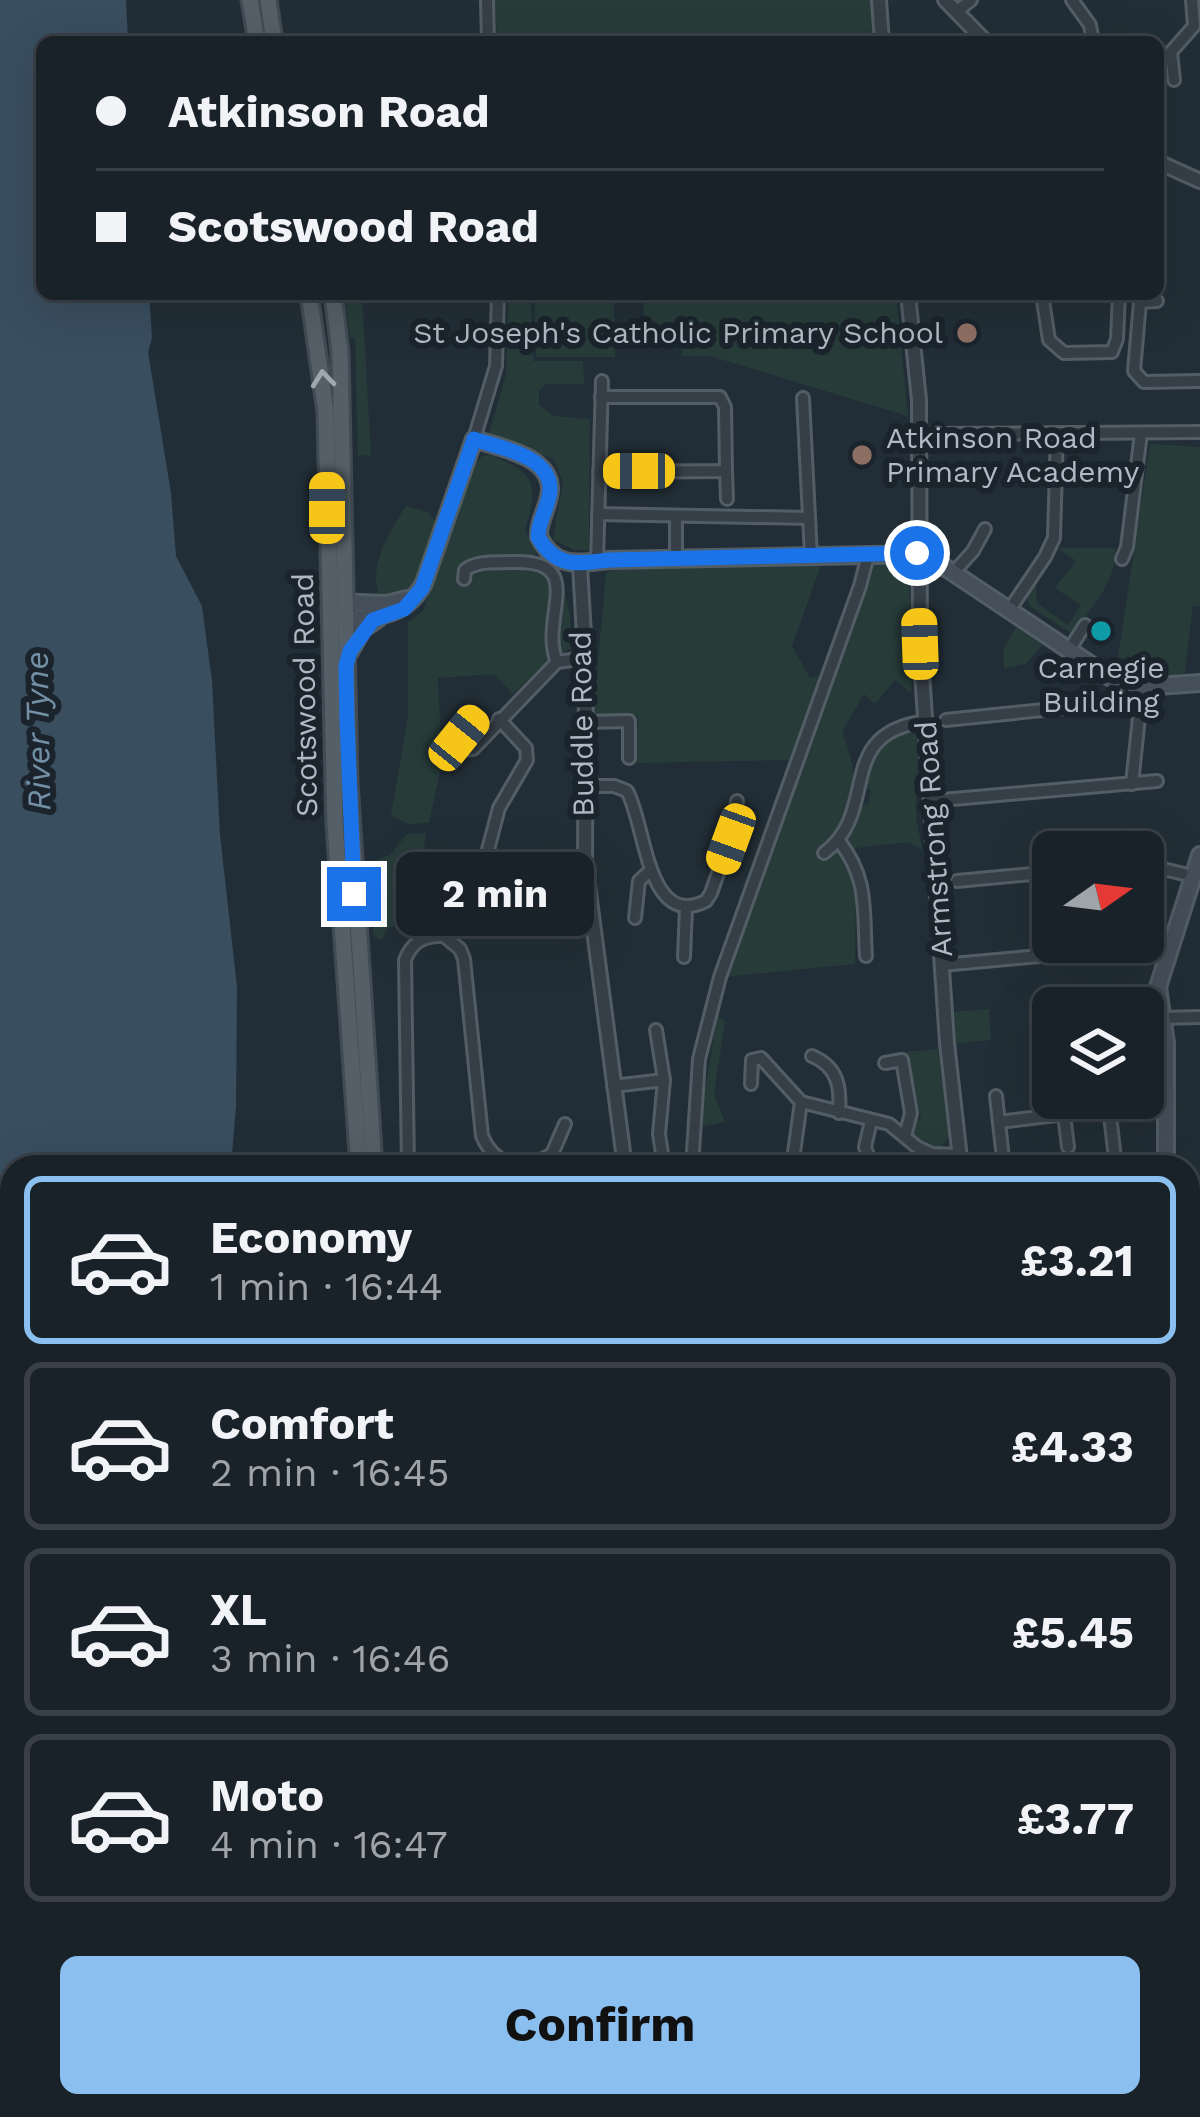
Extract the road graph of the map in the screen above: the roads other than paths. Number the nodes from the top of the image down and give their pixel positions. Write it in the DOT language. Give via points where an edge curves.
graph roads {
  1 [pos="250,0"];
  2 [pos="268,0"];
  3 [pos="487,0"];
  4 [pos="879,0"];
  5 [pos="945,0"];
  6 [pos="971,0"];
  7 [pos="1072,0"];
  8 [pos="1192,0"];
  9 [pos="956,12"];
  10 [pos="256,36"];
  11 [pos="273,36"];
  12 [pos="488,36"];
  13 [pos="882,36"];
  14 [pos="976,36"];
  15 [pos="1092,36"];
  16 [pos="1174,80"];
  17 [pos="1164,165"];
  18 [pos="1200,181"];
  19 [pos="311,300"];
  20 [pos="334,300"];
  21 [pos="498,300"];
  22 [pos="909,300"];
  23 [pos="1043,300"];
  24 [pos="1119,300"];
  25 [pos="1157,301"];
  26 [pos="602,381"];
  27 [pos="1200,381"];
  28 [pos="601,397"];
  29 [pos="803,398"];
  30 [pos="1200,432"];
  31 [pos="1057,433"];
  32 [pos="1141,433"];
  33 [pos="936,434"];
  34 [pos="474,439"];
  35 [pos="726,470"];
  36 [pos="599,472"];
  37 [pos="727,499"];
  38 [pos="598,514"];
  39 [pos="676,516"];
  40 [pos="809,518"];
  41 [pos="986,529"];
  42 [pos="917,553"];
  43 [pos="868,555"];
  44 [pos="811,556"];
  45 [pos="676,558"];
  46 [pos="1122,559"];
  47 [pos="597,561"];
  48 [pos="580,566"];
  49 [pos="956,571"];
  50 [pos="464,579"];
  51 [pos="417,595"];
  52 [pos="1010,609"];
  53 [pos="337,610"];
  54 [pos="383,616"];
  55 [pos="1085,626"];
  56 [pos="1069,650"];
  57 [pos="585,658"];
  58 [pos="557,662"];
  59 [pos="346,666"];
  60 [pos="1200,683"];
  61 [pos="1142,693"];
  62 [pos="476,717"];
  63 [pos="499,719"];
  64 [pos="946,720"];
  65 [pos="926,721"];
  66 [pos="583,722"];
  67 [pos="629,758"];
  68 [pos="1157,782"];
  69 [pos="1132,784"];
  70 [pos="583,786"];
  71 [pos="736,801"];
  72 [pos="931,801"];
  73 [pos="839,842"];
  74 [pos="824,853"];
  75 [pos="1200,855"];
  76 [pos="1164,869"];
  77 [pos="651,871"];
  78 [pos="1032,874"];
  79 [pos="1192,877"];
  80 [pos="957,881"];
  81 [pos="474,903"];
  82 [pos="686,908"];
  83 [pos="635,918"];
  84 [pos="1169,944"];
  85 [pos="866,956"];
  86 [pos="684,957"];
  87 [pos="942,964"];
  88 [pos="1158,987"];
  89 [pos="1200,1017"];
  90 [pos="1164,1022"];
  91 [pos="656,1030"];
  92 [pos="812,1056"];
  93 [pos="885,1063"];
  94 [pos="1164,1076"];
  95 [pos="664,1080"];
  96 [pos="752,1084"];
  97 [pos="613,1086"];
  98 [pos="996,1096"];
  99 [pos="801,1102"];
  100 [pos="839,1113"];
  101 [pos="1110,1119"];
  102 [pos="871,1121"];
  103 [pos="999,1122"];
  104 [pos="565,1124"];
  105 [pos="905,1136"];
  106 [pos="1168,1140"];
  107 [pos="1068,1147"];
  108 [pos="358,1155"];
  109 [pos="373,1155"];
  110 [pos="408,1155"];
  111 [pos="495,1155"];
  112 [pos="550,1155"];
  113 [pos="624,1155"];
  114 [pos="662,1155"];
  115 [pos="693,1155"];
  116 [pos="794,1155"];
  117 [pos="868,1155"];
  118 [pos="936,1155"];
  119 [pos="959,1155"];
  120 [pos="1003,1155"];
  121 [pos="1115,1155"];
  122 [pos="1167,1155"];
  123 [pos="1172,1155"];
  1 -- 10 [label="main road"];
  2 -- 11 [label="main road"];
  3 -- 12 [label="street"];
  4 -- 13 [label="street"];
  5 -- 9 [label="street"];
  6 -- 9 [label="street"];
  7 -- 15 [label="street"];
  8 -- 16 [label="street" via="1194,26 1171,52"];
  9 -- 14 [label="street"];
  17 -- 18 [label="street"];
  53 -- 19 [label="main road, Scotswood Road, one-way"];
  20 -- 53 [label="main road, Scotswood Road"];
  21 -- 34 [label="street" via="496,366"];
  22 -- 42 [label="street, Armstrong Road" via="919,400"];
  23 -- 24 [label="street" via="1049,340 1064,353 1112,352"];
  25 -- 27 [label="street" via="1140,302 1134,371 1144,382"];
  26 -- 28 [label="street"];
  28 -- 35 [label="street" via="720,397"];
  28 -- 36 [label="street"];
  29 -- 40 [label="street"];
  30 -- 32 [label="street"];
  31 -- 32 [label="street"];
  31 -- 33 [label="street"];
  31 -- 52 [label="street" via="1054,538"];
  32 -- 46 [label="street"];
  34 -- 48 [label="main road" via="543,468 550,490 538,537 550,553"];
  34 -- 51 [label="main road"];
  35 -- 36 [label="street"];
  35 -- 37 [label="street"];
  36 -- 38 [label="street"];
  38 -- 39 [label="street"];
  38 -- 47 [label="street"];
  39 -- 40 [label="street"];
  39 -- 45 [label="street"];
  40 -- 44 [label="street"];
  41 -- 49 [label="street"];
  42 -- 43 [label="main road"];
  42 -- 49 [label="main road"];
  42 -- 65 [label="street, Armstrong Road"];
  43 -- 44 [label="main road"];
  43 -- 115 [label="street" via="720,977 699,1059"];
  44 -- 45 [label="main road"];
  45 -- 47 [label="main road"];
  47 -- 48 [label="main road"];
  48 -- 57 [label="street, Buddle Road"];
  49 -- 52 [label="main road"];
  50 -- 58 [label="street" via="473,564 533,561 550,568 557,581"];
  51 -- 53 [label="main road"];
  51 -- 54 [label="main road"];
  52 -- 56 [label="main road"];
  53 -- 54 [label="main road"];
  53 -- 59 [label="main road, Scotswood Road"];
  53 -- 108 [label="main road, Scotswood Road" via="338,887"];
  54 -- 59 [label="main road" via="363,629"];
  55 -- 56 [label="street"];
  56 -- 61 [label="main road"];
  57 -- 58 [label="street"];
  57 -- 66 [label="street, Buddle Road"];
  58 -- 63 [label="street"];
  59 -- 109 [label="main road, Scotswood Road"];
  60 -- 61 [label="main road"];
  61 -- 64 [label="street"];
  61 -- 69 [label="street"];
  62 -- 63 [label="street" via="459,750 473,749"];
  63 -- 81 [label="street" via="527,760 499,808"];
  65 -- 72 [label="street, Armstrong Road"];
  65 -- 73 [label="street" via="874,743"];
  66 -- 67 [label="street" via="629,721"];
  66 -- 70 [label="street, Buddle Road"];
  68 -- 69 [label="street"];
  69 -- 72 [label="street"];
  70 -- 77 [label="street" via="627,791"];
  70 -- 97 [label="street, Buddle Road"];
  71 -- 82 [label="street" via="711,893"];
  72 -- 87 [label="street, Armstrong Road"];
  73 -- 74 [label="street"];
  73 -- 85 [label="street" via="862,881"];
  75 -- 79 [label="main road"];
  76 -- 79 [label="street"];
  77 -- 82 [label="street" via="667,898"];
  77 -- 83 [label="street" via="639,881"];
  78 -- 80 [label="street"];
  79 -- 84 [label="main road"];
  82 -- 86 [label="street"];
  84 -- 87 [label="street"];
  84 -- 88 [label="main road"];
  87 -- 119 [label="street, Armstrong Road"];
  89 -- 90 [label="street"];
  91 -- 95 [label="street"];
  92 -- 100 [label="street" via="837,1079"];
  93 -- 105 [label="street" via="902,1060 911,1113"];
  94 -- 106 [label="main road"];
  95 -- 97 [label="street"];
  95 -- 114 [label="street"];
  96 -- 99 [label="street" via="752,1060 761,1058"];
  97 -- 113 [label="street, Buddle Road"];
  98 -- 103 [label="street"];
  99 -- 100 [label="street"];
  99 -- 116 [label="street"];
  100 -- 102 [label="street"];
  101 -- 121 [label="street"];
  102 -- 105 [label="street"];
  102 -- 117 [label="street"];
  103 -- 107 [label="street" via="1064,1114"];
  103 -- 120 [label="street"];
  104 -- 112 [label="street"];
  105 -- 118 [label="street"];
  106 -- 122 [label="main road"];
  106 -- 123 [label="main road"];
  110 -- 111 [label="street" via="405,960 415,943 444,937 464,959 482,1136"];
}
